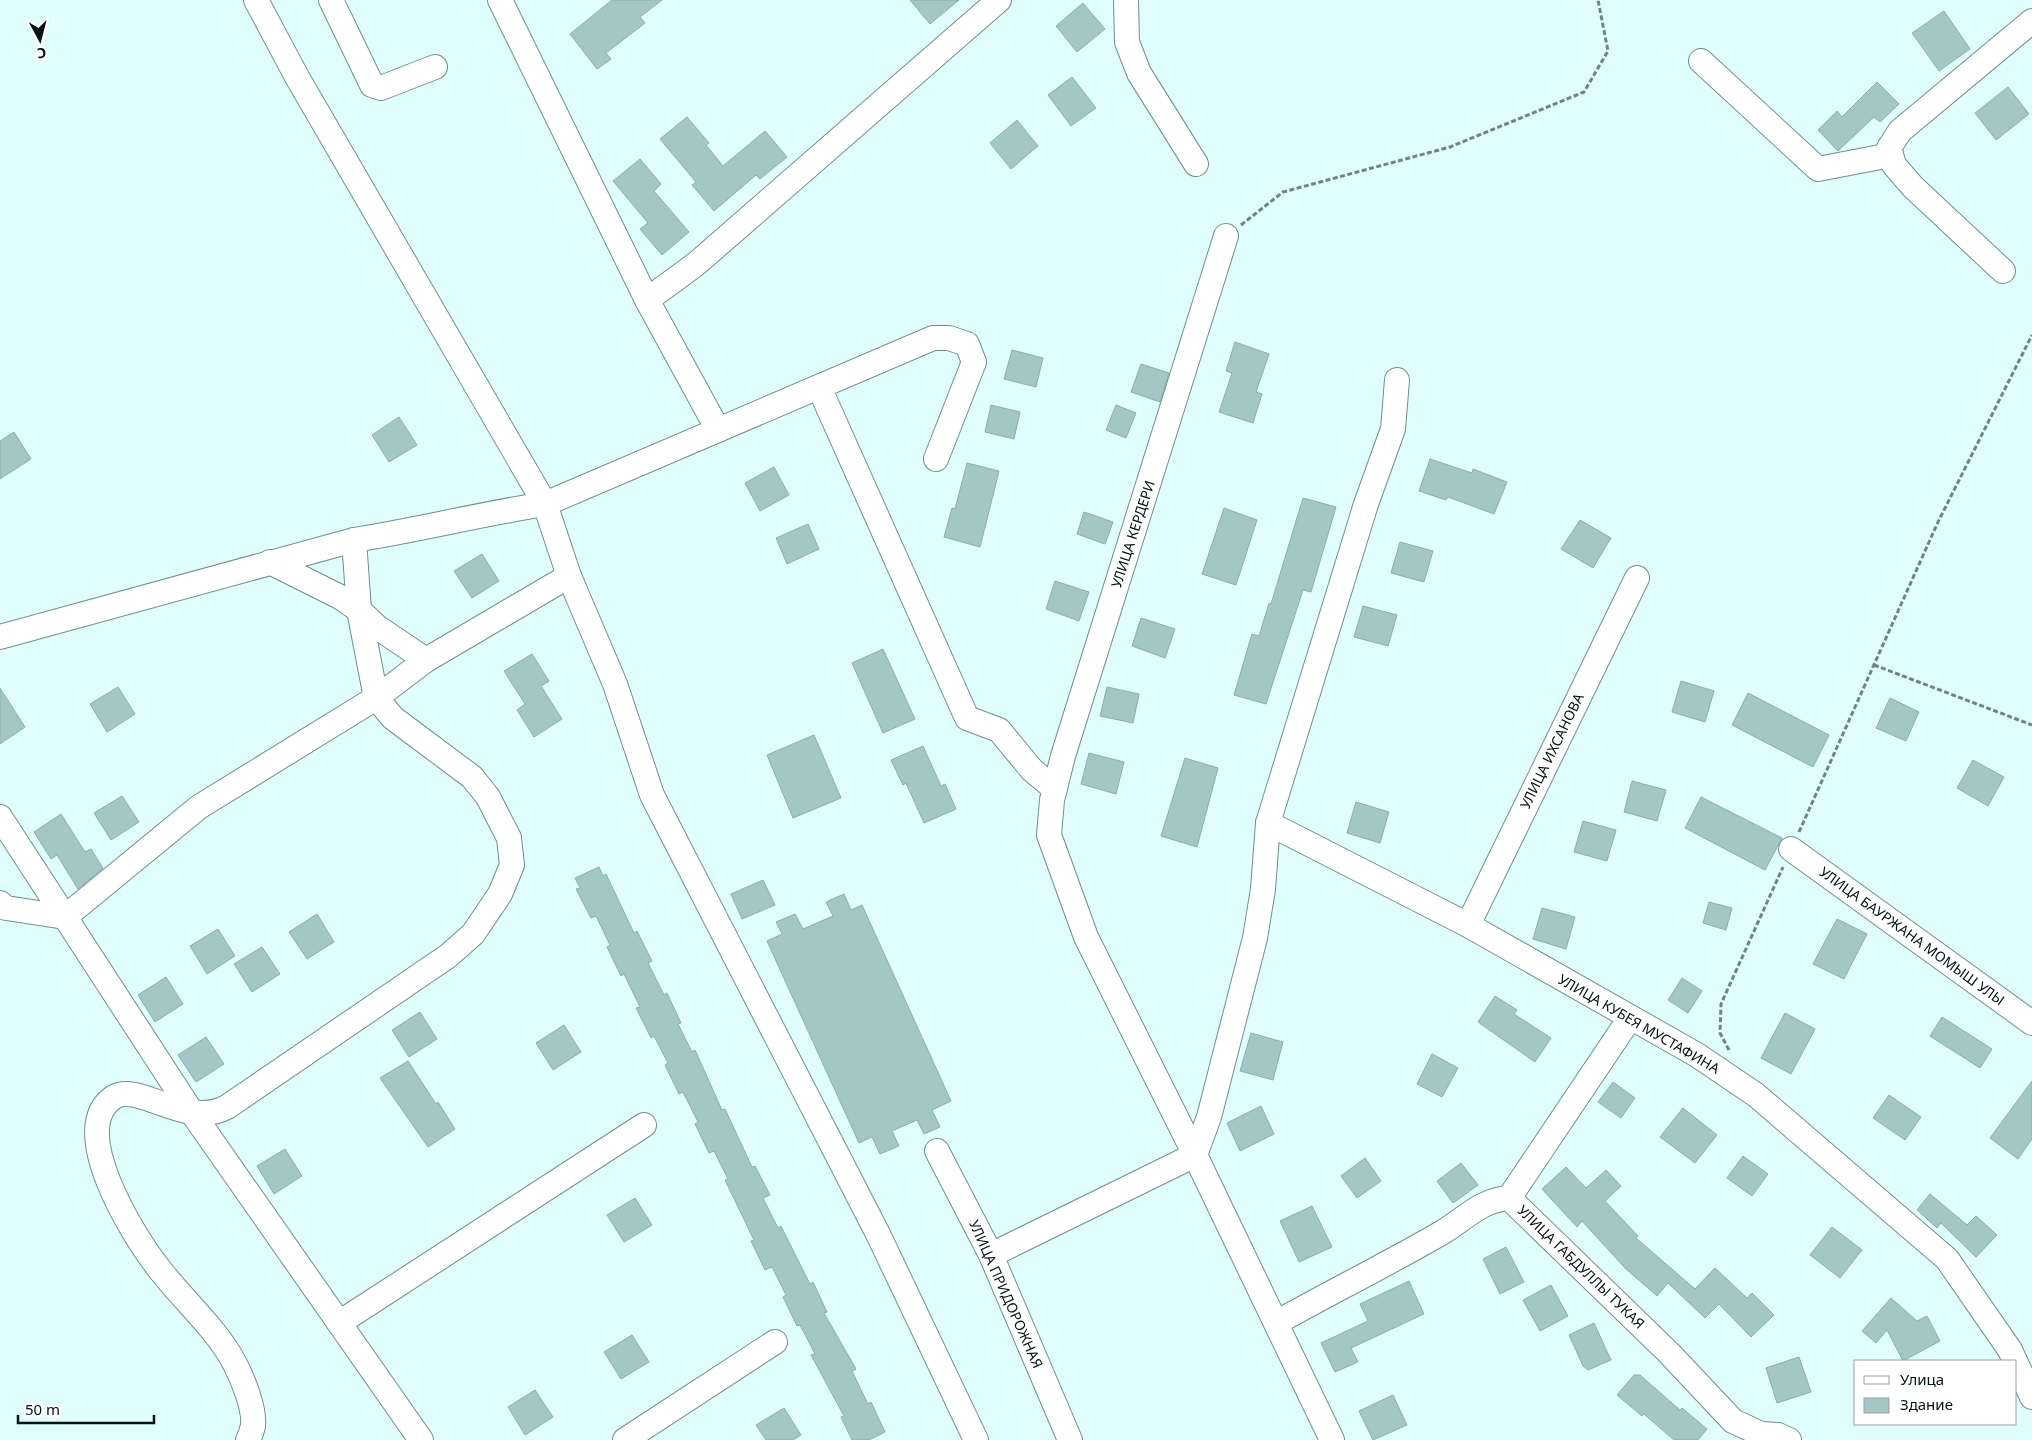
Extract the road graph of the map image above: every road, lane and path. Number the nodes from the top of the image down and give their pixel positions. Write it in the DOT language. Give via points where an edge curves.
graph roads {
  1 [pos="256,0"];
  2 [pos="331,0"];
  3 [pos="999,0"];
  4 [pos="1126,0"];
  5 [pos="1598,0"];
  6 [pos="502,1"];
  7 [pos="2032,21"];
  8 [pos="1701,61"];
  9 [pos="435,67"];
  10 [pos="1892,156"];
  11 [pos="1196,164"];
  12 [pos="1226,236"];
  13 [pos="2003,271"];
  14 [pos="647,300"];
  15 [pos="2032,335"];
  16 [pos="1397,380"];
  17 [pos="819,388"];
  18 [pos="718,430"];
  19 [pos="936,459"];
  20 [pos="545,504"];
  21 [pos="354,540"];
  22 [pos="270,562"];
  23 [pos="569,576"];
  24 [pos="1637,578"];
  25 [pos="359,610"];
  26 [pos="0,637"];
  27 [pos="426,660"];
  28 [pos="1874,665"];
  29 [pos="376,698"];
  30 [pos="2032,725"];
  31 [pos="1055,788"];
  32 [pos="0,817"];
  33 [pos="1268,823"];
  34 [pos="1791,849"];
  35 [pos="0,903"];
  36 [pos="65,917"];
  37 [pos="1468,925"];
  38 [pos="1630,1018"];
  39 [pos="2032,1023"];
  40 [pos="1732,1057"];
  41 [pos="193,1114"];
  42 [pos="644,1125"];
  43 [pos="937,1151"];
  44 [pos="1194,1155"];
  45 [pos="1509,1198"];
  46 [pos="991,1255"];
  47 [pos="340,1323"];
  48 [pos="1276,1323"];
  49 [pos="775,1342"];
  50 [pos="2014,1360"];
  51 [pos="2017,1366"];
  52 [pos="2032,1398"];
  53 [pos="1754,1437"];
  54 [pos="248,1440"];
  55 [pos="421,1440"];
  56 [pos="625,1440"];
  57 [pos="976,1440"];
  58 [pos="1070,1440"];
  59 [pos="1332,1440"];
  60 [pos="1789,1440"];
  1 -- 20 [label="street" via="297,77"];
  2 -- 9 [label="street" via="372,85 381,88"];
  3 -- 14 [label="street" via="696,264"];
  4 -- 11 [label="street" via="1127,42 1139,74"];
  5 -- 12 [label="path" via="1608,51 1584,92 1450,147 1283,192"];
  6 -- 14 [label="street"];
  7 -- 10 [label="street" via="1900,131 1889,148"];
  8 -- 10 [label="street" via="1818,169"];
  10 -- 13 [label="street" via="1894,165 1914,187"];
  12 -- 31 [label="street, УЛИЦА КЕРДЕРИ"];
  14 -- 18 [label="street"];
  15 -- 28 [label="path" via="1938,522"];
  16 -- 33 [label="street" via="1393,430 1366,504"];
  17 -- 18 [label="street"];
  17 -- 19 [label="street" via="933,338 949,338 967,344 974,362"];
  17 -- 31 [label="street" via="967,718 999,730 1032,770"];
  18 -- 20 [label="street"];
  20 -- 21 [label="street"];
  20 -- 23 [label="street"];
  21 -- 22 [label="street"];
  21 -- 25 [label="street"];
  22 -- 25 [label="street"];
  22 -- 26 [label="street"];
  23 -- 27 [label="street"];
  23 -- 57 [label="street" via="616,684 652,795 869,1217"];
  24 -- 37 [label="street, УЛИЦА ИХСАНОВА"];
  25 -- 27 [label="street" via="377,628"];
  25 -- 29 [label="street"];
  27 -- 29 [label="street"];
  28 -- 30 [label="path"];
  28 -- 34 [label="path"];
  29 -- 36 [label="street" via="199,806"];
  29 -- 41 [label="street" via="393,718 472,777 488,798 509,838 512,865 500,894 473,934 448,956 227,1107 208,1114"];
  31 -- 44 [label="street, УЛИЦА КЕРДЕРИ" via="1049,835 1086,937"];
  32 -- 36 [label="street"];
  33 -- 37 [label="street, УЛИЦА КУБЕЯ МУСТАФИНА"];
  33 -- 44 [label="street" via="1255,938 1209,1117"];
  34 -- 39 [label="street, УЛИЦА БАУРЖАНА МОМЫШ УЛЫ"];
  34 -- 40 [label="path" via="1721,1004 1720,1033"];
  35 -- 36 [label="street" via="6,908"];
  36 -- 41 [label="street"];
  37 -- 38 [label="street, УЛИЦА КУБЕЯ МУСТАФИНА"];
  38 -- 45 [label="street"];
  38 -- 50 [label="street, УЛИЦА КУБЕЯ МУСТАФИНА" via="1698,1055 1756,1095 1947,1259"];
  41 -- 47 [label="street"];
  41 -- 54 [label="street" via="130,1094 115,1097 105,1108 96,1128 100,1156 121,1208 156,1266 235,1363 248,1393 253,1425"];
  42 -- 47 [label="street"];
  43 -- 46 [label="street, УЛИЦА ПРИДОРОЖНАЯ"];
  44 -- 46 [label="street"];
  44 -- 48 [label="street"];
  45 -- 48 [label="street, УЛИЦА ГАБДУЛЛЫ ТУКАЯ" via="1480,1205 1444,1231"];
  45 -- 53 [label="street, УЛИЦА ГАБДУЛЛЫ ТУКАЯ" via="1669,1352 1733,1421"];
  46 -- 58 [label="street, УЛИЦА ПРИДОРОЖНАЯ"];
  47 -- 55 [label="street"];
  48 -- 59 [label="street"];
  49 -- 56 [label="street"];
  51 -- 52 [label="street, УЛИЦА КУБЕЯ МУСТАФИНА"];
  53 -- 60 [label="street, УЛИЦА ГАБДУЛЛЫ ТУКАЯ" via="1778,1435"];
}
